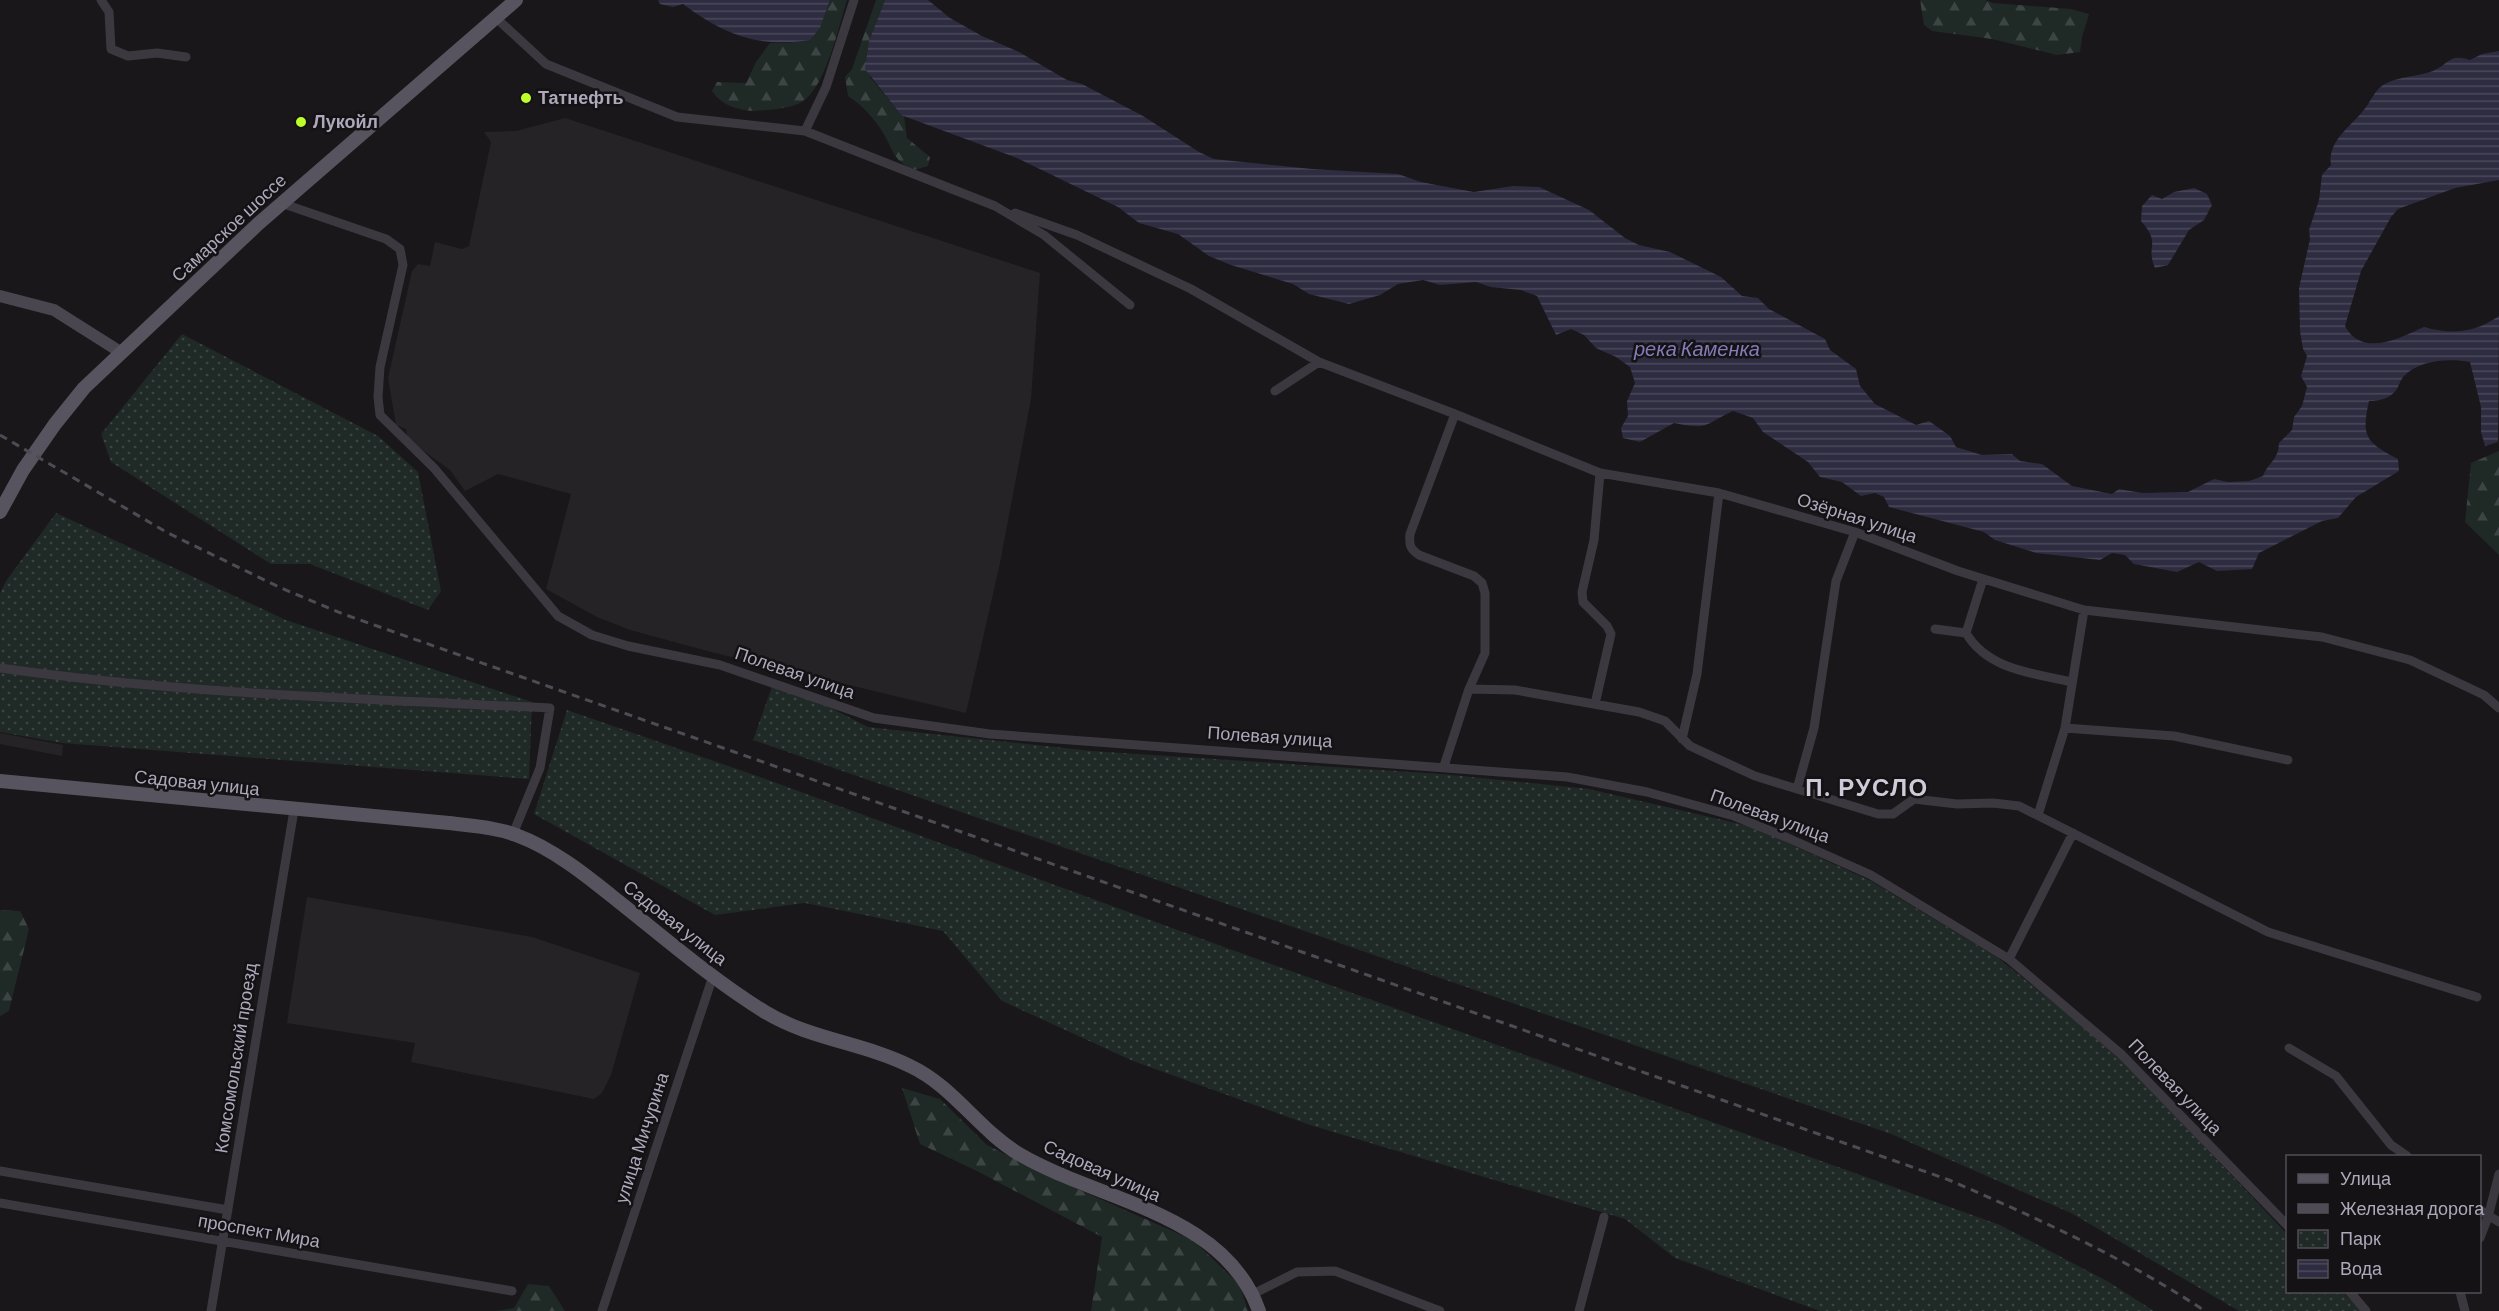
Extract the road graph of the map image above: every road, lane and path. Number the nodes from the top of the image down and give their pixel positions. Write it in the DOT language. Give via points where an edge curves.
graph roads {
  1 [pos="101,0"];
  2 [pos="516,0"];
  3 [pos="854,0"];
  4 [pos="495,17"];
  5 [pos="186,57"];
  6 [pos="805,131"];
  7 [pos="281,203"];
  8 [pos="995,206"];
  9 [pos="0,296"];
  10 [pos="1130,305"];
  11 [pos="122,353"];
  12 [pos="1319,363"];
  13 [pos="1275,391"];
  14 [pos="1455,414"];
  15 [pos="1600,473"];
  16 [pos="1719,493"];
  17 [pos="0,512"];
  18 [pos="1855,531"];
  19 [pos="1983,579"];
  20 [pos="2084,610"];
  21 [pos="1935,629"];
  22 [pos="1966,633"];
  23 [pos="0,668"];
  24 [pos="2071,682"];
  25 [pos="1469,689"];
  26 [pos="1595,704"];
  27 [pos="2499,708"];
  28 [pos="2065,728"];
  29 [pos="1682,739"];
  30 [pos="2288,760"];
  31 [pos="1444,766"];
  32 [pos="0,781"];
  33 [pos="1797,789"];
  34 [pos="294,810"];
  35 [pos="2038,815"];
  36 [pos="2073,833"];
  37 [pos="513,834"];
  38 [pos="2008,959"];
  39 [pos="713,976"];
  40 [pos="2477,997"];
  41 [pos="2289,1048"];
  42 [pos="2406,1155"];
  43 [pos="0,1171"];
  44 [pos="2499,1174"];
  45 [pos="0,1203"];
  46 [pos="228,1210"];
  47 [pos="2481,1211"];
  48 [pos="1604,1217"];
  49 [pos="2488,1217"];
  50 [pos="2499,1222"];
  51 [pos="2286,1224"];
  52 [pos="2481,1235"];
  53 [pos="222,1242"];
  54 [pos="512,1291"];
  55 [pos="2351,1293"];
  56 [pos="2460,1293"];
  57 [pos="1253,1294"];
  58 [pos="211,1311"];
  59 [pos="602,1311"];
  60 [pos="1259,1311"];
  61 [pos="1440,1311"];
  62 [pos="1579,1311"];
  63 [pos="2366,1311"];
  64 [pos="2465,1311"];
  1 -- 5 [label="street" via="109,12 111,49 128,56 157,53"];
  2 -- 4 [label="main road, Самарское шоссе"];
  3 -- 6 [label="street" via="826,87"];
  4 -- 6 [label="street" via="546,64 677,117"];
  4 -- 7 [label="main road, Самарское шоссе"];
  6 -- 8 [label="street"];
  7 -- 11 [label="main road, Самарское шоссе"];
  7 -- 31 [label="street, Полевая улица" via="386,239 400,249 404,265 380,367 380,415 434,468 558,616 592,635 720,665 874,718 990,734"];
  8 -- 10 [label="street" via="1044,235"];
  8 -- 12 [label="street, Озёрная улица" via="1077,235 1191,289"];
  9 -- 11 [label="street" via="54,310"];
  11 -- 17 [label="main road, Самарское шоссе" via="84,388 55,424"];
  12 -- 13 [label="street"];
  12 -- 14 [label="street, Озёрная улица"];
  14 -- 15 [label="street, Озёрная улица"];
  14 -- 25 [label="street" via="1409,542 1419,555 1474,576 1482,583 1485,653"];
  15 -- 16 [label="street, Озёрная улица"];
  15 -- 26 [label="street" via="1594,540 1582,592 1583,602 1611,634"];
  16 -- 18 [label="street, Озёрная улица"];
  16 -- 29 [label="street" via="1697,674"];
  18 -- 19 [label="street, Озёрная улица"];
  18 -- 33 [label="street, Полевая улица" via="1836,581 1814,728"];
  19 -- 20 [label="street, Озёрная улица"];
  19 -- 22 [label="street"];
  20 -- 24 [label="street"];
  20 -- 27 [label="street, Озёрная улица" via="2322,637 2410,660 2484,695"];
  21 -- 22 [label="street"];
  22 -- 24 [label="street" via="1975,647 2006,668"];
  23 -- 37 [label="street" via="193,690 550,708 540,768"];
  24 -- 28 [label="street"];
  25 -- 26 [label="street, Полевая улица" via="1515,690"];
  25 -- 31 [label="street"];
  26 -- 29 [label="street, Полевая улица" via="1665,721"];
  28 -- 30 [label="street" via="2174,736"];
  28 -- 35 [label="street"];
  29 -- 33 [label="street, Полевая улица" via="1755,776"];
  31 -- 38 [label="street, Полевая улица" via="1567,777 1647,792 1734,816 1871,874"];
  32 -- 34 [label="main road, Садовая улица"];
  33 -- 35 [label="street, Полевая улица" via="1878,814 1893,814 1907,802 1920,799 2006,804"];
  34 -- 37 [label="main road, Садовая улица" via="449,823"];
  34 -- 46 [label="street, Комсомольский проезд"];
  35 -- 36 [label="street, Полевая улица"];
  36 -- 38 [label="street"];
  36 -- 40 [label="street, Полевая улица" via="2268,932"];
  37 -- 39 [label="main road, Садовая улица" via="582,873"];
  38 -- 51 [label="street, Полевая улица" via="2121,1054"];
  39 -- 57 [label="main road, Садовая улица" via="766,1013 797,1028 914,1067 937,1082 987,1130 1018,1153 1188,1229 1213,1245"];
  39 -- 59 [label="street, улица Мичурина"];
  41 -- 42 [label="street" via="2336,1077 2391,1145"];
  43 -- 46 [label="street, проспект Мира"];
  44 -- 49 [label="street"];
  45 -- 53 [label="street, проспект Мира"];
  46 -- 53 [label="street, Комсомольский проезд"];
  47 -- 49 [label="street"];
  48 -- 62 [label="street"];
  49 -- 50 [label="street"];
  49 -- 52 [label="street"];
  53 -- 54 [label="street, проспект Мира"];
  53 -- 58 [label="street, Комсомольский проезд"];
  55 -- 63 [label="street"];
  56 -- 64 [label="street"];
  57 -- 60 [label="main road, Садовая улица"];
  57 -- 61 [label="street" via="1297,1272 1335,1271"];
}
